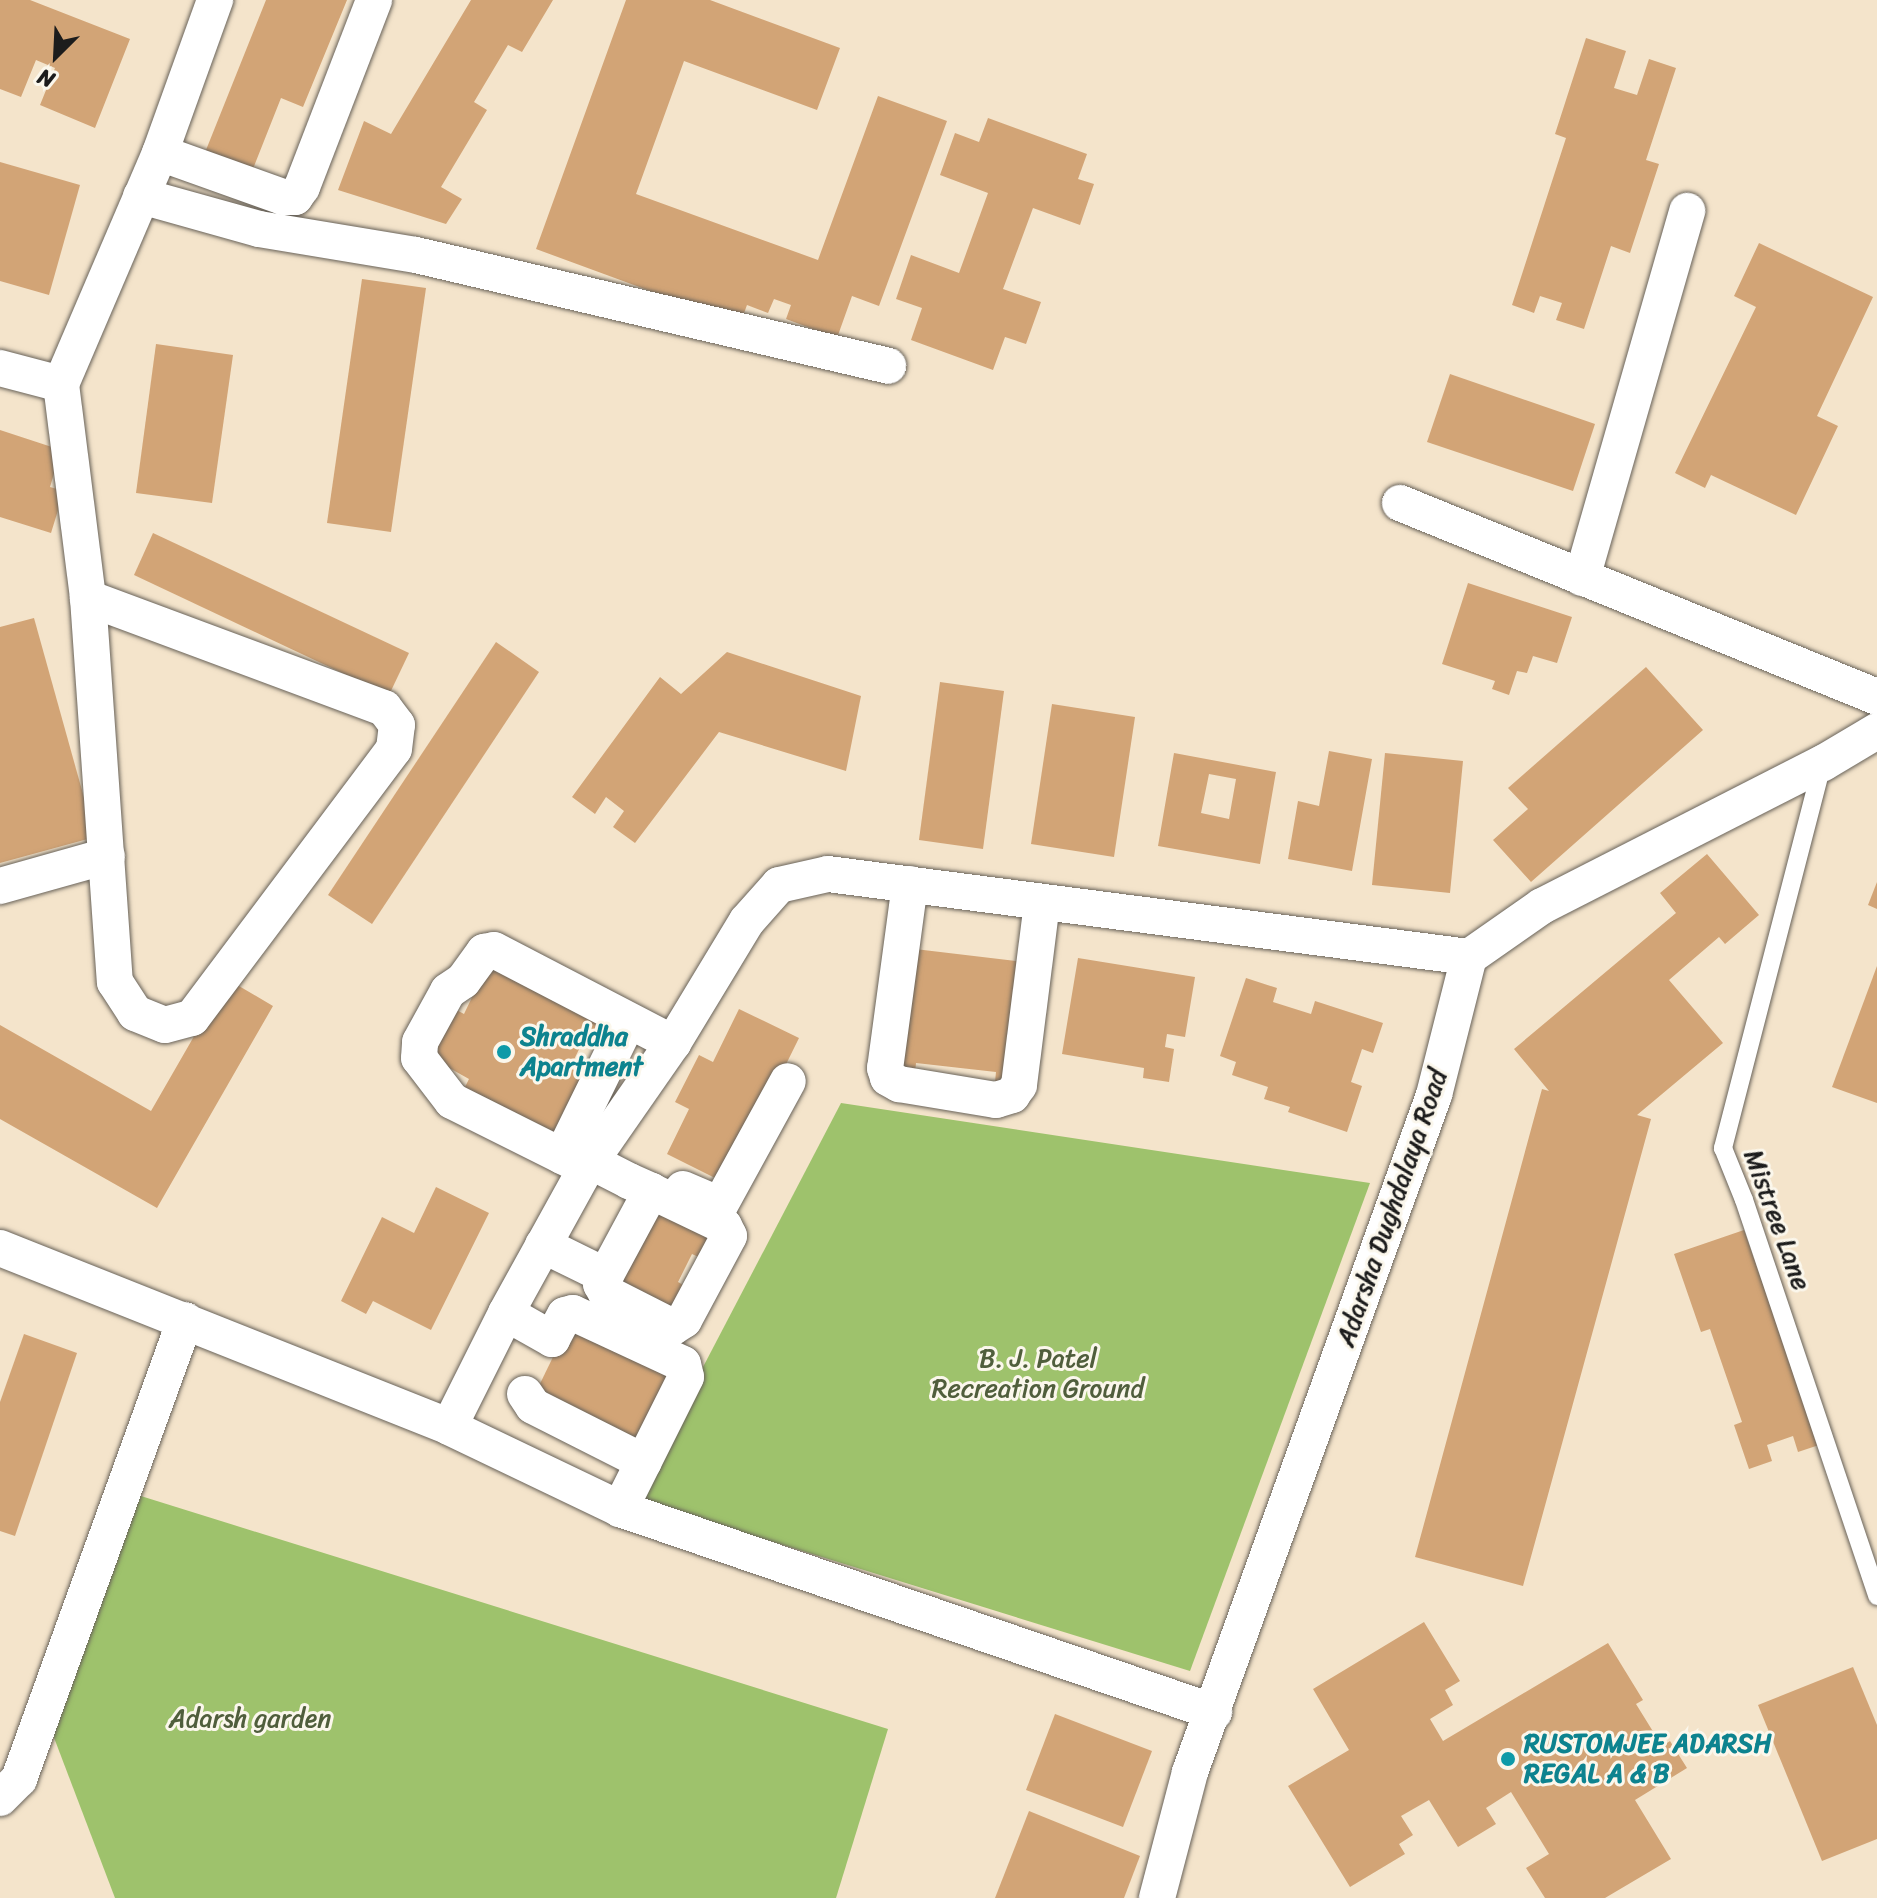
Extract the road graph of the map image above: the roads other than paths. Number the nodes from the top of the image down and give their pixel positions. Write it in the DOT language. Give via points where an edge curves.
graph roads {
  1 [pos="215,0"];
  2 [pos="374,0"];
  3 [pos="160,153"];
  4 [pos="141,196"];
  5 [pos="1687,211"];
  6 [pos="888,366"];
  7 [pos="0,368"];
  8 [pos="61,384"];
  9 [pos="1400,503"];
  10 [pos="1582,578"];
  11 [pos="88,598"];
  12 [pos="1877,697"];
  13 [pos="1877,731"];
  14 [pos="1823,763"];
  15 [pos="107,856"];
  16 [pos="910,884"];
  17 [pos="0,886"];
  18 [pos="1042,902"];
  19 [pos="1469,957"];
  20 [pos="628,1021"];
  21 [pos="673,1043"];
  22 [pos="788,1081"];
  23 [pos="584,1160"];
  24 [pos="651,1191"];
  25 [pos="543,1245"];
  26 [pos="0,1248"];
  27 [pos="606,1276"];
  28 [pos="506,1313"];
  29 [pos="185,1320"];
  30 [pos="525,1394"];
  31 [pos="449,1427"];
  32 [pos="644,1462"];
  33 [pos="620,1509"];
  34 [pos="1877,1596"];
  35 [pos="1214,1712"];
  36 [pos="0,1798"];
  37 [pos="1157,1898"];
  1 -- 3 [label="street"];
  2 -- 3 [label="street" via="295,197"];
  3 -- 4 [label="street"];
  4 -- 6 [label="street" via="259,229 416,255"];
  4 -- 8 [label="street"];
  5 -- 10 [label="street"];
  7 -- 8 [label="street"];
  8 -- 11 [label="street"];
  9 -- 10 [label="street"];
  10 -- 12 [label="street"];
  11 -- 15 [label="street"];
  11 -- 15 [label="street" via="384,708 397,725 394,749 192,1018 165,1025 135,1013 115,982"];
  13 -- 14 [label="street"];
  14 -- 19 [label="street" via="1542,906"];
  14 -- 34 [label="lane, Mistree Lane" via="1723,1148"];
  15 -- 17 [label="street"];
  16 -- 18 [label="street"];
  16 -- 18 [label="street" via="885,1068 888,1078 996,1100 1012,1095 1019,1085"];
  16 -- 21 [label="street" via="828,874 779,885 747,921"];
  18 -- 19 [label="street"];
  19 -- 35 [label="street, Adarsha Dughdalaya Road" via="1434,1095"];
  20 -- 21 [label="street"];
  20 -- 23 [label="street"];
  20 -- 23 [label="street" via="494,950 484,952 463,981 448,991 420,1042 419,1058 452,1101"];
  21 -- 23 [label="street"];
  22 -- 23 [label="street" via="720,1205"];
  23 -- 24 [label="street"];
  23 -- 25 [label="street"];
  24 -- 27 [label="street"];
  24 -- 27 [label="street" via="724,1226 729,1236 684,1320 673,1327 606,1293 601,1284"];
  25 -- 27 [label="street"];
  25 -- 28 [label="street"];
  26 -- 29 [label="street"];
  28 -- 31 [label="street"];
  28 -- 32 [label="street" via="549,1347 565,1315 573,1313 683,1364 686,1377"];
  29 -- 31 [label="street"];
  29 -- 36 [label="street" via="19,1779"];
  30 -- 32 [label="street" via="533,1406"];
  31 -- 33 [label="street"];
  32 -- 33 [label="street"];
  33 -- 35 [label="street"];
  35 -- 37 [label="street, Adarsha Dughdalaya Road" via="1190,1772"];
}
